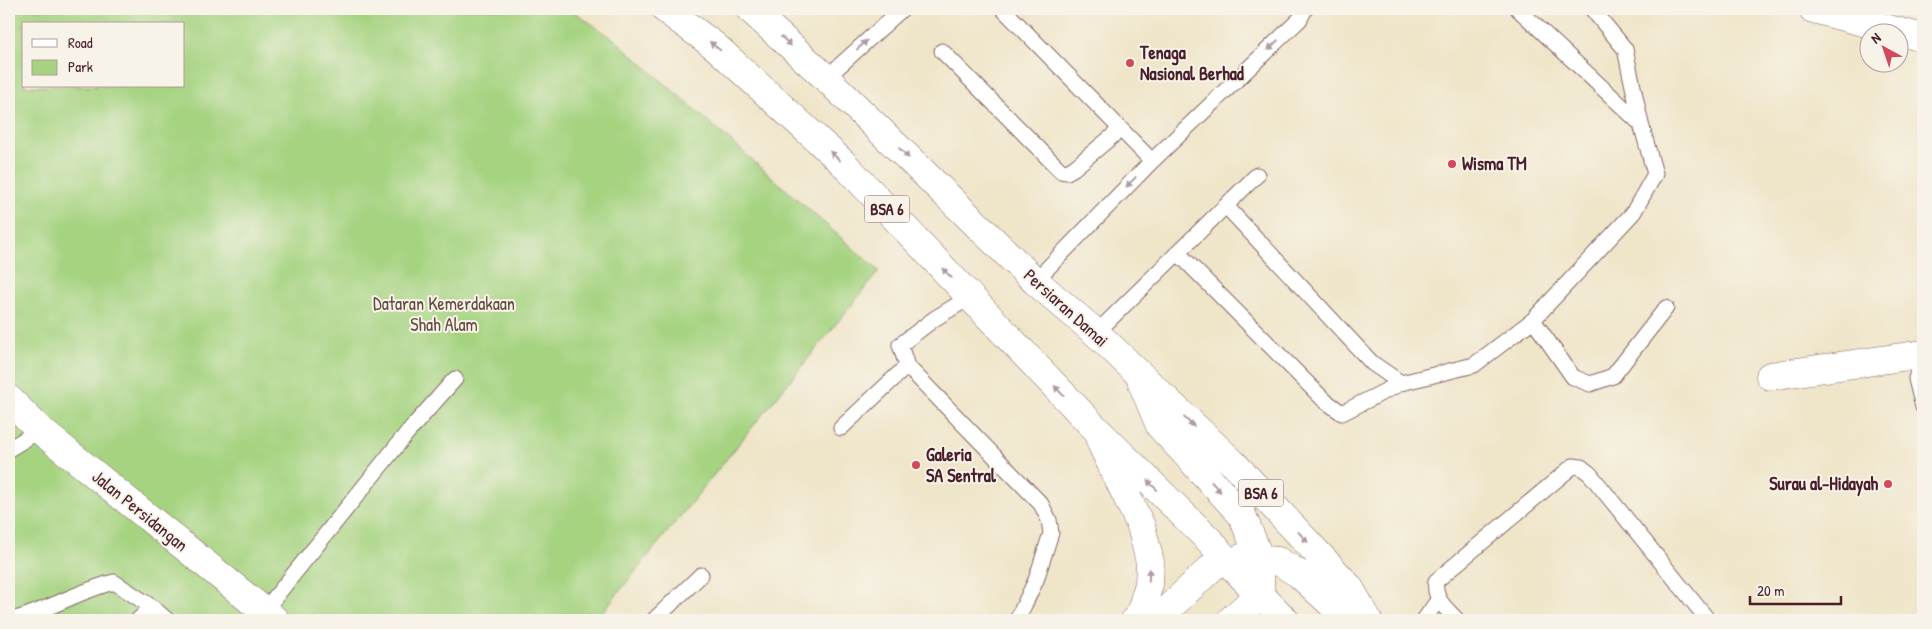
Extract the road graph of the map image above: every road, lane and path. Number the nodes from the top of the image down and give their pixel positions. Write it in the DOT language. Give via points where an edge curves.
graph roads {
  1 [pos="665,9"];
  2 [pos="750,9"];
  3 [pos="902,9"];
  4 [pos="1003,9"];
  5 [pos="1305,9"];
  6 [pos="1518,9"];
  7 [pos="1592,9"];
  8 [pos="1813,9"];
  9 [pos="1923,38"];
  10 [pos="942,51"];
  11 [pos="826,78"];
  12 [pos="1641,124"];
  13 [pos="1122,130"];
  14 [pos="1152,161"];
  15 [pos="1257,175"];
  16 [pos="1226,206"];
  17 [pos="1179,254"];
  18 [pos="1035,281"];
  19 [pos="970,297"];
  20 [pos="1666,308"];
  21 [pos="1533,320"];
  22 [pos="1096,334"];
  23 [pos="1923,354"];
  24 [pos="908,366"];
  25 [pos="1770,376"];
  26 [pos="1140,377"];
  27 [pos="455,379"];
  28 [pos="1401,383"];
  29 [pos="9,399"];
  30 [pos="1923,407"];
  31 [pos="1093,426"];
  32 [pos="841,428"];
  33 [pos="40,430"];
  34 [pos="9,449"];
  35 [pos="1222,557"];
  36 [pos="1260,559"];
  37 [pos="701,575"];
  38 [pos="1260,594"];
  39 [pos="1438,600"];
  40 [pos="152,607"];
  41 [pos="270,616"];
  42 [pos="12,620"];
  43 [pos="138,620"];
  44 [pos="167,620"];
  45 [pos="654,620"];
  46 [pos="1016,620"];
  47 [pos="1135,620"];
  48 [pos="1156,620"];
  49 [pos="1231,620"];
  50 [pos="1284,620"];
  51 [pos="1348,620"];
  52 [pos="1368,620"];
  53 [pos="1424,620"];
  54 [pos="1457,620"];
  55 [pos="1708,620"];
  19 -- 1 [label="main road, BSA 6, one-way" via="842,162 716,47"];
  2 -- 11 [label="main road, Persiaran Damai / BSA 6, one-way"];
  11 -- 3 [label="lane, one-way"];
  4 -- 13 [label="lane"];
  5 -- 14 [label="lane, one-way" via="1300,19"];
  6 -- 12 [label="lane"];
  7 -- 12 [label="lane" via="1625,49"];
  8 -- 9 [label="main road"];
  10 -- 13 [label="lane" via="1061,171 1068,172 1074,168"];
  11 -- 18 [label="main road, Persiaran Damai / BSA 6, one-way"];
  12 -- 21 [label="lane" via="1655,174 1638,206"];
  13 -- 14 [label="lane"];
  14 -- 18 [label="lane, one-way"];
  15 -- 16 [label="lane"];
  16 -- 17 [label="lane"];
  16 -- 28 [label="lane" via="1372,363"];
  17 -- 22 [label="lane"];
  17 -- 28 [label="lane" via="1324,400 1342,412"];
  18 -- 22 [label="main road, Persiaran Damai / BSA 6"];
  19 -- 24 [label="lane" via="900,345"];
  31 -- 19 [label="main road, BSA 6, one-way"];
  20 -- 21 [label="lane" via="1613,376 1590,384 1573,376"];
  21 -- 28 [label="lane" via="1474,364"];
  22 -- 26 [label="main road, Persiaran Damai / BSA 6"];
  23 -- 25 [label="main road"];
  23 -- 30 [label="lane" via="1916,379"];
  24 -- 32 [label="lane"];
  24 -- 46 [label="lane" via="1041,504 1049,520 1051,533 1045,555"];
  26 -- 36 [label="main road, one-way" via="1160,426 1242,515"];
  26 -- 52 [label="main road, Persiaran Damai / BSA 6, one-way" via="1234,464 1312,546 1349,587"];
  27 -- 41 [label="lane" via="407,433"];
  29 -- 33 [label="main road, Jalan Persidangan"];
  35 -- 31 [label="main road, BSA 6, one-way" via="1212,543"];
  47 -- 31 [label="main road, one-way" via="1149,584 1150,562 1141,526"];
  33 -- 34 [label="lane"];
  33 -- 41 [label="main road, Jalan Persidangan"];
  35 -- 36 [label="main road"];
  35 -- 38 [label="main road, BSA 6"];
  35 -- 48 [label="main road"];
  36 -- 38 [label="main road"];
  36 -- 51 [label="main road" via="1278,561 1298,574"];
  37 -- 45 [label="lane"];
  38 -- 49 [label="main road"];
  38 -- 50 [label="main road, BSA 6"];
  39 -- 53 [label="lane"];
  39 -- 54 [label="lane"];
  39 -- 55 [label="lane" via="1434,590 1436,581 1574,466 1590,474"];
  40 -- 42 [label="lane" via="114,582 72,596 36,614"];
  40 -- 43 [label="lane"];
  40 -- 44 [label="lane"];
}
